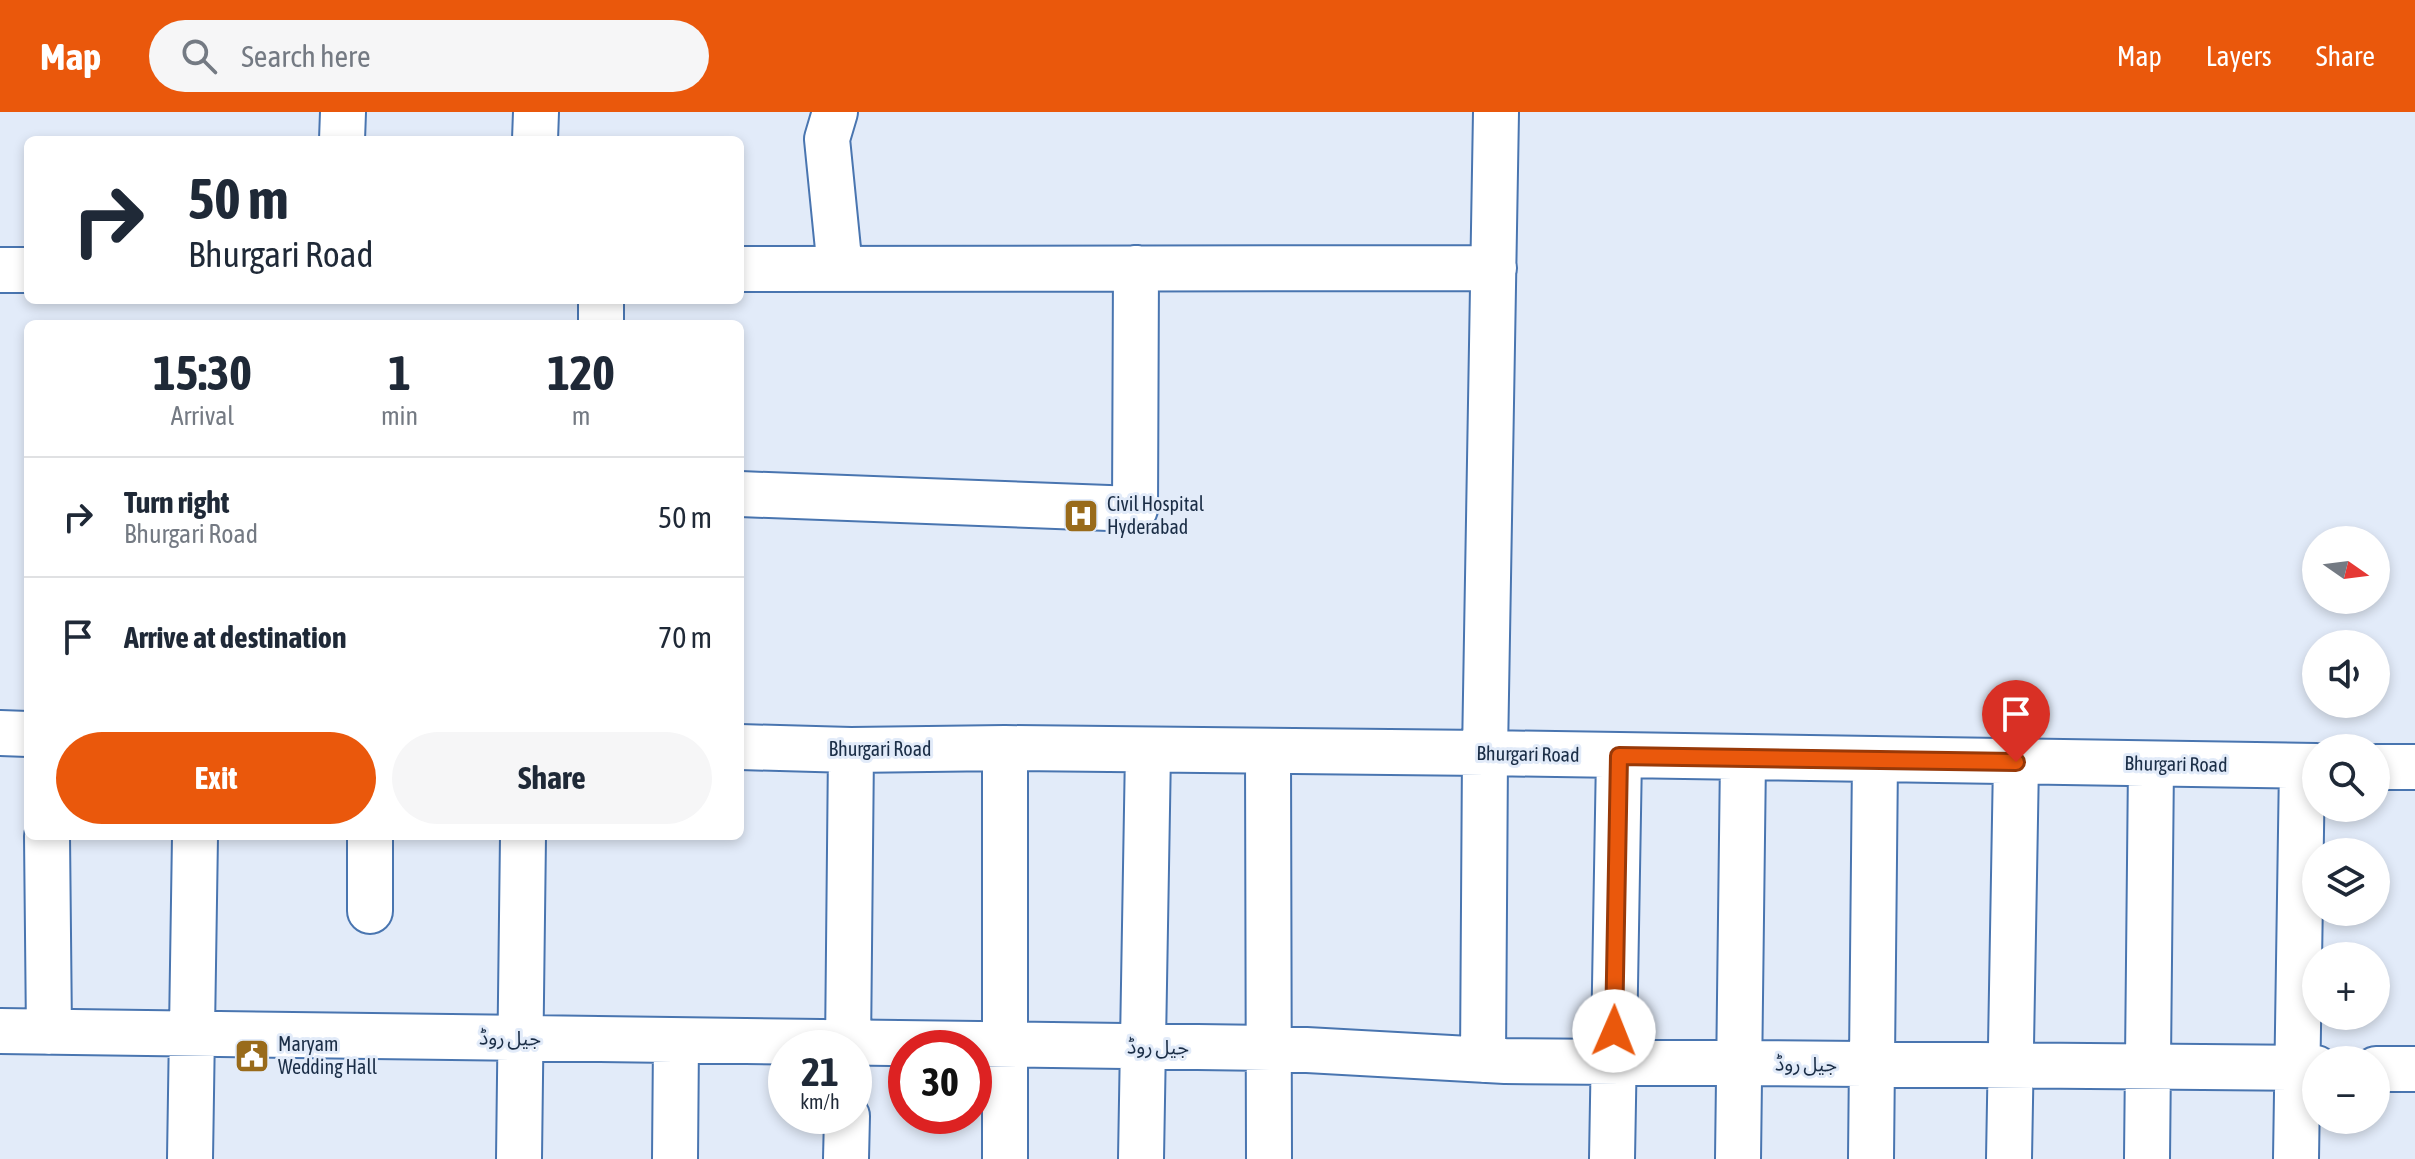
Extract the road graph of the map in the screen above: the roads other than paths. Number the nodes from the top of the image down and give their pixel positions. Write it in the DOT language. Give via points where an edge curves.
graph roads {
  1 [pos="343,112"];
  2 [pos="536,112"];
  3 [pos="835,112"];
  4 [pos="1496,112"];
  5 [pos="342,136"];
  6 [pos="535,136"];
  7 [pos="1136,268"];
  8 [pos="1494,268"];
  9 [pos="744,269"];
  10 [pos="840,269"];
  11 [pos="0,270"];
  12 [pos="24,270"];
  13 [pos="744,494"];
  14 [pos="0,733"];
  15 [pos="24,734"];
  16 [pos="744,747"];
  17 [pos="1005,748"];
  18 [pos="851,750"];
  19 [pos="1148,751"];
  20 [pos="1268,751"];
  21 [pos="1485,753"];
  22 [pos="1619,756"];
  23 [pos="1743,758"];
  24 [pos="1875,759"];
  25 [pos="2016,762"];
  26 [pos="2151,764"];
  27 [pos="2302,766"];
  28 [pos="2390,767"];
  29 [pos="2415,767"];
  30 [pos="2309,822"];
  31 [pos="47,840"];
  32 [pos="195,840"];
  33 [pos="370,840"];
  34 [pos="523,840"];
  35 [pos="370,911"];
  36 [pos="848,1030"];
  37 [pos="0,1031"];
  38 [pos="49,1032"];
  39 [pos="192,1034"];
  40 [pos="521,1038"];
  41 [pos="676,1041"];
  42 [pos="768,1044"];
  43 [pos="872,1046"];
  44 [pos="1005,1046"];
  45 [pos="2307,1046"];
  46 [pos="1143,1047"];
  47 [pos="1270,1048"];
  48 [pos="1483,1060"];
  49 [pos="1614,1062"];
  50 [pos="1739,1063"];
  51 [pos="1872,1064"];
  52 [pos="2011,1066"];
  53 [pos="2148,1067"];
  54 [pos="2302,1068"];
  55 [pos="2390,1069"];
  56 [pos="2415,1069"];
  57 [pos="2302,1109"];
  58 [pos="847,1134"];
  59 [pos="190,1159"];
  60 [pos="519,1159"];
  61 [pos="675,1159"];
  62 [pos="846,1159"];
  63 [pos="1005,1159"];
  64 [pos="1141,1159"];
  65 [pos="1269,1159"];
  66 [pos="1612,1159"];
  67 [pos="1738,1159"];
  68 [pos="1871,1159"];
  69 [pos="2009,1159"];
  70 [pos="2147,1159"];
  71 [pos="2296,1159"];
  1 -- 5 [label="street"];
  2 -- 6 [label="street"];
  3 -- 10 [label="street" via="827,139"];
  4 -- 8 [label="street"];
  7 -- 8 [label="street"];
  7 -- 10 [label="street"];
  7 -- 13 [label="street" via="1135,509"];
  8 -- 21 [label="street"];
  9 -- 10 [label="street"];
  11 -- 12 [label="street"];
  14 -- 15 [label="street"];
  16 -- 18 [label="street, Bhurgari Road"];
  17 -- 18 [label="street, Bhurgari Road"];
  17 -- 19 [label="street, Bhurgari Road"];
  17 -- 44 [label="street"];
  18 -- 36 [label="street"];
  19 -- 20 [label="street, Bhurgari Road"];
  19 -- 46 [label="street"];
  20 -- 21 [label="street, Bhurgari Road"];
  20 -- 47 [label="street"];
  21 -- 22 [label="street, Bhurgari Road"];
  21 -- 48 [label="street"];
  22 -- 23 [label="street, Bhurgari Road"];
  22 -- 49 [label="street"];
  23 -- 24 [label="street, Bhurgari Road"];
  23 -- 50 [label="street"];
  24 -- 25 [label="street, Bhurgari Road"];
  24 -- 51 [label="street"];
  25 -- 26 [label="street, Bhurgari Road"];
  25 -- 52 [label="street"];
  26 -- 27 [label="street, Bhurgari Road"];
  26 -- 53 [label="street"];
  28 -- 29 [label="street"];
  30 -- 45 [label="street"];
  31 -- 38 [label="street"];
  32 -- 39 [label="street"];
  33 -- 35 [label="street"];
  34 -- 40 [label="street"];
  37 -- 38 [label="street, جیل روڈ"];
  38 -- 39 [label="street, جیل روڈ"];
  39 -- 40 [label="street, جیل روڈ"];
  39 -- 59 [label="street"];
  40 -- 41 [label="street, جیل روڈ"];
  40 -- 60 [label="street"];
  41 -- 42 [label="street, جیل روڈ"];
  41 -- 61 [label="street"];
  43 -- 44 [label="street, جیل روڈ"];
  44 -- 46 [label="street, جیل روڈ"];
  44 -- 63 [label="street"];
  46 -- 47 [label="street, جیل روڈ"];
  46 -- 64 [label="street"];
  47 -- 48 [label="street, جیل روڈ"];
  47 -- 65 [label="street"];
  48 -- 49 [label="street, جیل روڈ"];
  49 -- 50 [label="street, جیل روڈ"];
  49 -- 66 [label="street"];
  50 -- 51 [label="street, جیل روڈ"];
  50 -- 67 [label="street"];
  51 -- 52 [label="street, جیل روڈ"];
  51 -- 68 [label="street"];
  52 -- 53 [label="street, جیل روڈ"];
  52 -- 69 [label="street"];
  53 -- 54 [label="street, جیل روڈ"];
  53 -- 70 [label="street"];
  55 -- 56 [label="street"];
  57 -- 71 [label="street"];
  58 -- 62 [label="street"];
}
